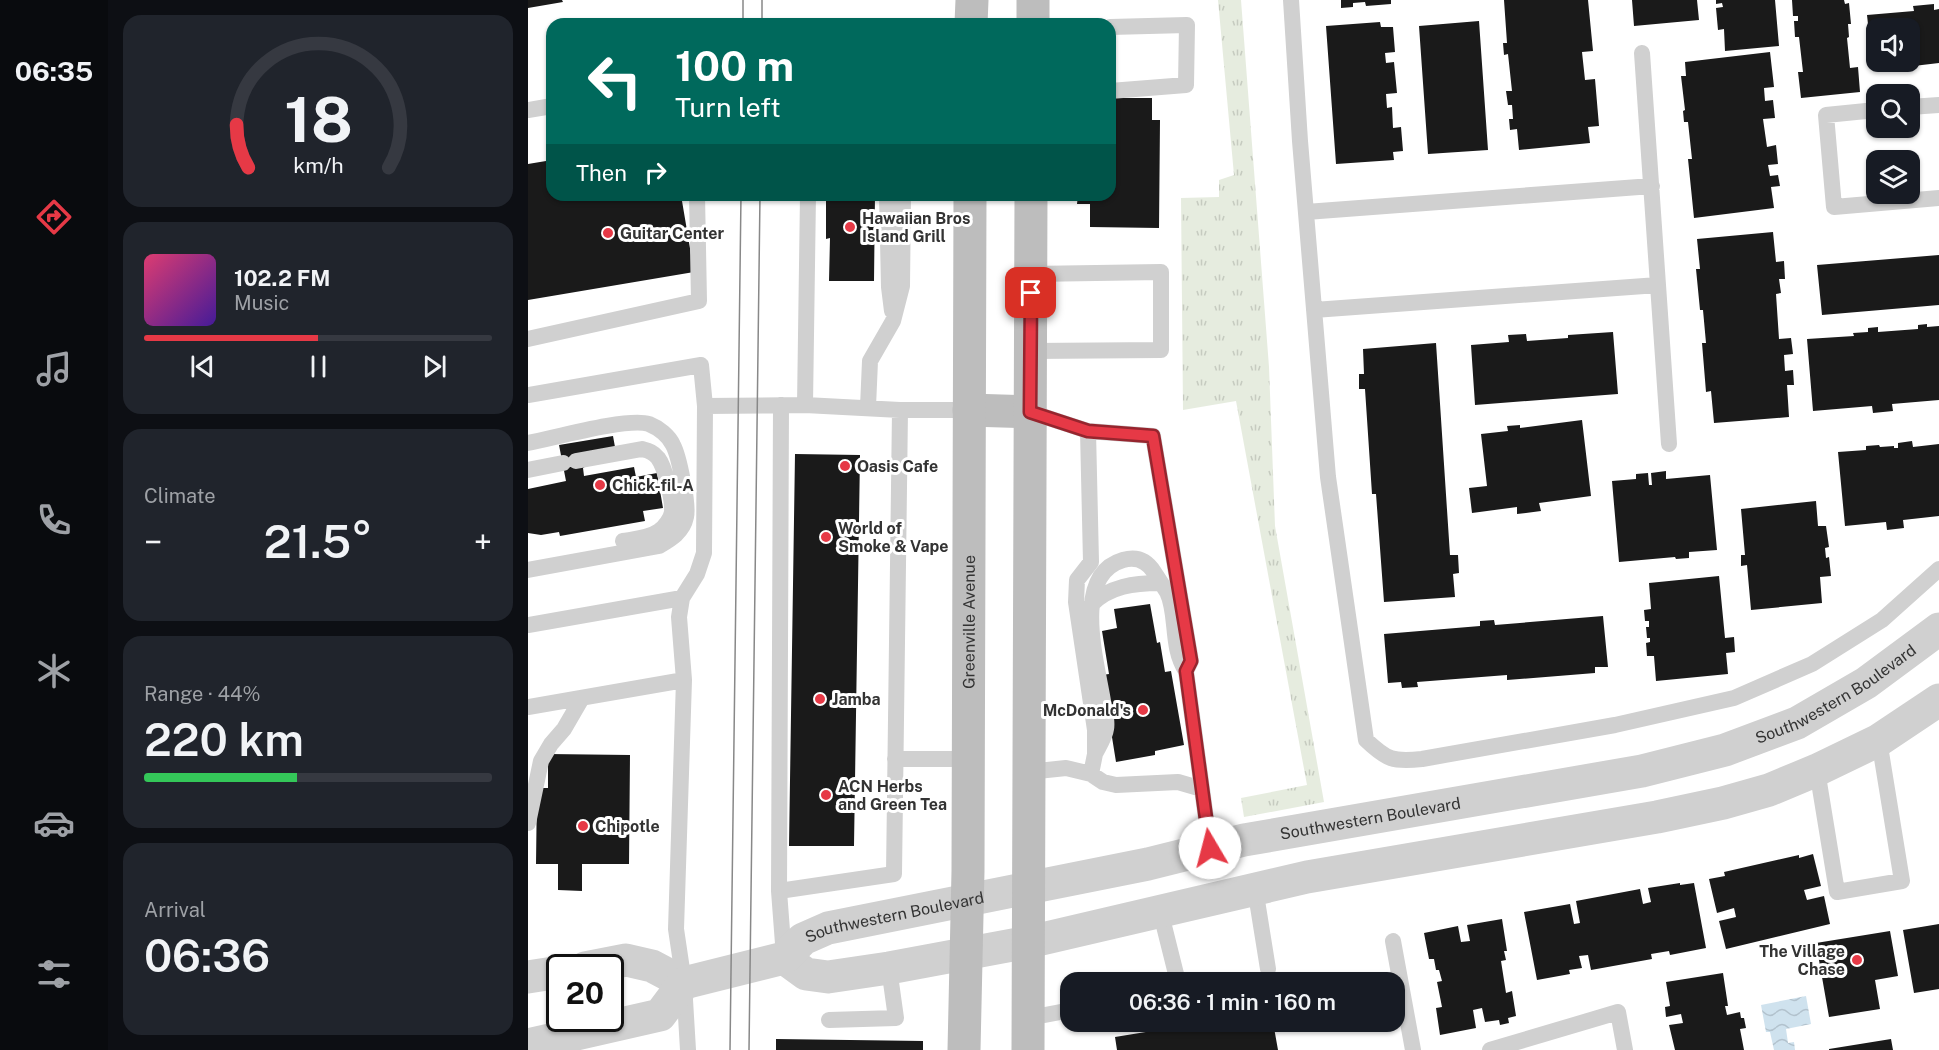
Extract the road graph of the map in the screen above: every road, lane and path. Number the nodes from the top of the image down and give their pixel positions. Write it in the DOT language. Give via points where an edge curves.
graph roads {
  1 [pos="972,0"];
  2 [pos="1033,0"];
  3 [pos="1291,0"];
  4 [pos="971,18"];
  5 [pos="1033,18"];
  6 [pos="1116,27"];
  7 [pos="1642,53"];
  8 [pos="1116,91"];
  9 [pos="1939,105"];
  10 [pos="1920,106"];
  11 [pos="546,107"];
  12 [pos="528,110"];
  13 [pos="1866,111"];
  14 [pos="1652,186"];
  15 [pos="1939,198"];
  16 [pos="697,201"];
  17 [pos="808,201"];
  18 [pos="819,201"];
  19 [pos="887,201"];
  20 [pos="903,201"];
  21 [pos="970,201"];
  22 [pos="1031,201"];
  23 [pos="1306,212"];
  24 [pos="807,241"];
  25 [pos="1031,274"];
  26 [pos="1658,285"];
  27 [pos="1314,310"];
  28 [pos="893,321"];
  29 [pos="528,339"];
  30 [pos="1031,351"];
  31 [pos="528,395"];
  32 [pos="781,405"];
  33 [pos="805,405"];
  34 [pos="705,406"];
  35 [pos="868,407"];
  36 [pos="900,410"];
  37 [pos="969,410"];
  38 [pos="1030,412"];
  39 [pos="1088,431"];
  40 [pos="528,443"];
  41 [pos="1670,444"];
  42 [pos="528,470"];
  43 [pos="528,558"];
  44 [pos="1939,569"];
  45 [pos="528,570"];
  46 [pos="1160,584"];
  47 [pos="682,598"];
  48 [pos="1091,605"];
  49 [pos="528,625"];
  50 [pos="1939,629"];
  51 [pos="1186,671"];
  52 [pos="684,680"];
  53 [pos="582,698"];
  54 [pos="1939,700"];
  55 [pos="528,706"];
  56 [pos="1879,740"];
  57 [pos="1095,754"];
  58 [pos="895,759"];
  59 [pos="968,759"];
  60 [pos="1817,770"];
  61 [pos="1028,772"];
  62 [pos="1090,774"];
  63 [pos="1202,789"];
  64 [pos="528,823"];
  65 [pos="1210,848"];
  66 [pos="1148,864"];
  67 [pos="1029,888"];
  68 [pos="1255,888"];
  69 [pos="779,891"];
  70 [pos="967,899"];
  71 [pos="1160,910"];
  72 [pos="1393,941"];
  73 [pos="1029,942"];
  74 [pos="965,954"];
  75 [pos="784,958"];
  76 [pos="624,960"];
  77 [pos="889,968"];
  78 [pos="1268,969"];
  79 [pos="1176,972"];
  80 [pos="546,974"];
  81 [pos="528,977"];
  82 [pos="684,983"];
  83 [pos="1060,1012"];
  84 [pos="1029,1018"];
  85 [pos="829,1020"];
  86 [pos="528,1045"];
  87 [pos="688,1050"];
  88 [pos="964,1050"];
  89 [pos="1029,1050"];
  90 [pos="1413,1050"];
  91 [pos="1490,1050"];
  92 [pos="1625,1050"];
  1 -- 4 [label="main road"];
  2 -- 5 [label="main road"];
  3 -- 23 [label="lane"];
  6 -- 8 [label="lane" via="1187,25 1186,85"];
  7 -- 14 [label="lane"];
  9 -- 10 [label="lane"];
  11 -- 12 [label="lane"];
  13 -- 15 [label="lane" via="1826,115 1834,207"];
  14 -- 23 [label="lane"];
  14 -- 26 [label="lane"];
  16 -- 29 [label="lane" via="699,301"];
  17 -- 24 [label="lane"];
  18 -- 24 [label="lane" via="818,222"];
  19 -- 28 [label="lane" via="888,287"];
  20 -- 28 [label="lane" via="902,286"];
  21 -- 37 [label="main road, Greenville Avenue"];
  22 -- 25 [label="main road"];
  23 -- 27 [label="lane"];
  24 -- 33 [label="lane"];
  25 -- 30 [label="main road"];
  25 -- 30 [label="lane" via="1161,272 1161,350"];
  26 -- 27 [label="lane"];
  26 -- 41 [label="lane"];
  27 -- 44 [label="lane" via="1328,477 1366,740 1382,755 1401,761 1422,759 1615,725 1734,698 1812,664 1882,620"];
  28 -- 35 [label="lane" via="870,361"];
  30 -- 38 [label="main road"];
  31 -- 34 [label="lane" via="701,365"];
  32 -- 33 [label="lane"];
  32 -- 34 [label="lane"];
  32 -- 69 [label="lane"];
  33 -- 35 [label="lane"];
  34 -- 47 [label="lane" via="704,553"];
  35 -- 36 [label="lane"];
  36 -- 37 [label="lane"];
  36 -- 58 [label="lane"];
  37 -- 38 [label="main road"];
  37 -- 59 [label="main road, Greenville Avenue"];
  38 -- 39 [label="lane"];
  38 -- 61 [label="main road"];
  39 -- 51 [label="lane" via="1153,436 1191,661"];
  39 -- 57 [label="lane" via="1091,562 1077,580 1076,602"];
  40 -- 45 [label="lane" via="626,422 649,424 673,444 686,517 676,536 659,546"];
  42 -- 43 [label="lane" via="633,450 651,452 663,467 672,514 660,531 642,538"];
  46 -- 48 [label="lane" via="1109,590"];
  46 -- 48 [label="lane" via="1143,560 1122,560 1102,574"];
  46 -- 51 [label="lane" via="1167,592 1179,661"];
  47 -- 49 [label="lane"];
  47 -- 52 [label="lane" via="679,623"];
  48 -- 57 [label="lane" via="1107,728"];
  50 -- 65 [label="street, Southwestern Boulevard" via="1866,683 1797,723 1725,750 1642,771"];
  51 -- 63 [label="lane"];
  52 -- 53 [label="lane"];
  52 -- 82 [label="lane" via="676,929"];
  53 -- 55 [label="lane"];
  53 -- 64 [label="lane" via="541,761"];
  54 -- 56 [label="street, Southwestern Boulevard"];
  56 -- 60 [label="street, Southwestern Boulevard"];
  56 -- 60 [label="lane" via="1902,881 1837,892"];
  57 -- 62 [label="lane"];
  58 -- 59 [label="lane"];
  58 -- 69 [label="lane" via="894,874"];
  59 -- 70 [label="main road, Greenville Avenue"];
  60 -- 68 [label="street, Southwestern Boulevard" via="1723,803"];
  61 -- 62 [label="lane" via="1066,768"];
  61 -- 67 [label="main road"];
  62 -- 63 [label="lane" via="1116,785 1178,782"];
  63 -- 65 [label="lane"];
  65 -- 66 [label="street, Southwestern Boulevard"];
  66 -- 67 [label="street, Southwestern Boulevard"];
  66 -- 71 [label="street"];
  67 -- 70 [label="street, Southwestern Boulevard"];
  67 -- 73 [label="main road"];
  68 -- 71 [label="street, Southwestern Boulevard"];
  68 -- 78 [label="lane"];
  69 -- 75 [label="lane"];
  70 -- 74 [label="main road, Greenville Avenue"];
  70 -- 75 [label="street, Southwestern Boulevard" via="828,928 803,939"];
  71 -- 73 [label="street, Southwestern Boulevard"];
  71 -- 79 [label="lane"];
  72 -- 90 [label="lane"];
  73 -- 74 [label="street, Southwestern Boulevard"];
  73 -- 84 [label="main road"];
  74 -- 77 [label="street, Southwestern Boulevard"];
  74 -- 88 [label="main road, Greenville Avenue"];
  75 -- 77 [label="street, Southwestern Boulevard" via="806,974 828,977"];
  75 -- 82 [label="street, Southwestern Boulevard"];
  76 -- 82 [label="street" via="652,966"];
  77 -- 85 [label="lane" via="896,1018"];
  80 -- 81 [label="street"];
  82 -- 86 [label="street" via="660,1015"];
  82 -- 87 [label="lane"];
  83 -- 84 [label="lane"];
  84 -- 89 [label="main road"];
  91 -- 92 [label="lane" via="1618,1012"];
}
